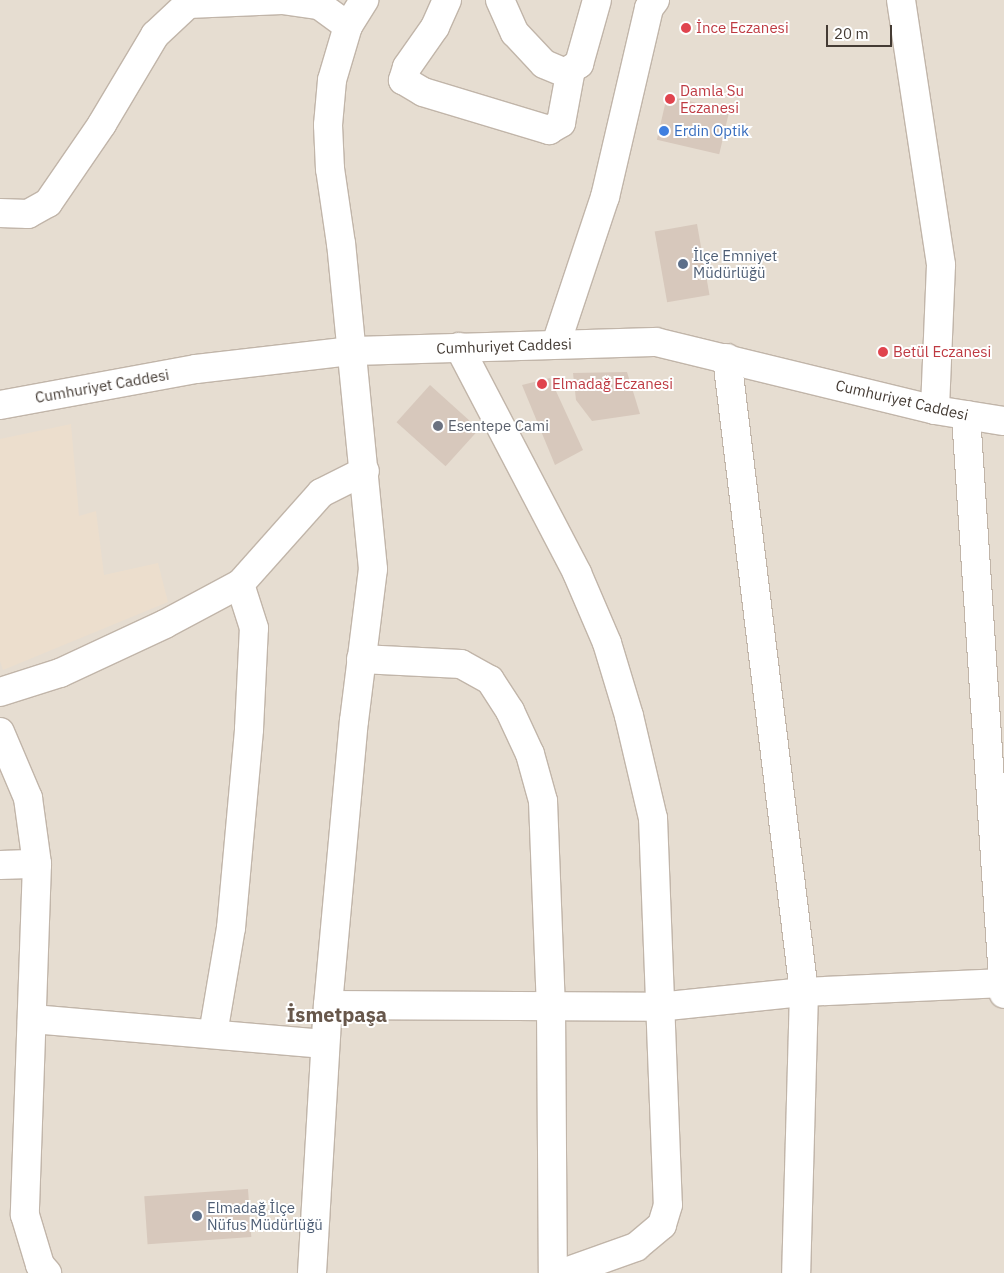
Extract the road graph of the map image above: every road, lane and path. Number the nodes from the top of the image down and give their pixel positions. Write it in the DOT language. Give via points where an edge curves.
graph roads {
  1 [pos="364,0"];
  2 [pos="447,0"];
  3 [pos="500,0"];
  4 [pos="596,0"];
  5 [pos="655,0"];
  6 [pos="901,0"];
  7 [pos="188,2"];
  8 [pos="348,26"];
  9 [pos="572,69"];
  10 [pos="0,213"];
  11 [pos="556,344"];
  12 [pos="459,347"];
  13 [pos="352,351"];
  14 [pos="726,358"];
  15 [pos="0,405"];
  16 [pos="935,410"];
  17 [pos="966,415"];
  18 [pos="1004,421"];
  19 [pos="365,471"];
  20 [pos="240,584"];
  21 [pos="362,659"];
  22 [pos="0,692"];
  23 [pos="0,732"];
  24 [pos="37,864"];
  25 [pos="0,865"];
  26 [pos="1004,983"];
  27 [pos="804,992"];
  28 [pos="1004,994"];
  29 [pos="328,1005"];
  30 [pos="551,1007"];
  31 [pos="658,1007"];
  32 [pos="32,1019"];
  33 [pos="213,1034"];
  34 [pos="325,1044"];
  35 [pos="47,1273"];
  36 [pos="312,1273"];
  37 [pos="553,1273"];
  38 [pos="563,1273"];
  39 [pos="796,1273"];
  1 -- 8 [label="street"];
  2 -- 9 [label="street" via="435,26 407,67 403,80 423,92 549,130 561,123"];
  3 -- 9 [label="street" via="515,33 544,64 565,73"];
  4 -- 9 [label="street" via="579,64"];
  5 -- 11 [label="street" via="649,8 605,197"];
  6 -- 16 [label="street" via="941,265"];
  7 -- 8 [label="street" via="282,0 319,5"];
  7 -- 10 [label="street" via="155,34 102,124 48,203 28,214"];
  8 -- 13 [label="street" via="332,80 328,125 330,168"];
  11 -- 12 [label="street, Cumhuriyet Caddesi"];
  11 -- 14 [label="street, Cumhuriyet Caddesi" via="656,342"];
  12 -- 13 [label="street, Cumhuriyet Caddesi"];
  12 -- 31 [label="street" via="577,573 607,644 629,716 653,818"];
  13 -- 15 [label="street, Cumhuriyet Caddesi" via="196,369"];
  13 -- 19 [label="street"];
  14 -- 16 [label="street, Cumhuriyet Caddesi"];
  14 -- 27 [label="street"];
  16 -- 17 [label="street, Cumhuriyet Caddesi"];
  17 -- 18 [label="street, Cumhuriyet Caddesi"];
  17 -- 26 [label="street"];
  19 -- 20 [label="street" via="321,493"];
  19 -- 21 [label="street" via="372,569"];
  20 -- 22 [label="street" via="165,624 60,673"];
  20 -- 33 [label="street" via="254,628 249,729 231,928"];
  21 -- 29 [label="street"];
  21 -- 30 [label="street" via="461,664 490,680 510,711 530,754 543,801"];
  23 -- 24 [label="street" via="28,798"];
  24 -- 25 [label="street"];
  24 -- 32 [label="street"];
  26 -- 27 [label="street"];
  26 -- 28 [label="street"];
  27 -- 31 [label="street"];
  27 -- 39 [label="street"];
  29 -- 30 [label="street"];
  29 -- 34 [label="street"];
  30 -- 31 [label="street"];
  30 -- 37 [label="street"];
  31 -- 38 [label="street" via="668,1205 662,1225 636,1247"];
  32 -- 33 [label="street"];
  32 -- 35 [label="street" via="25,1215 40,1265"];
  33 -- 34 [label="street"];
  34 -- 36 [label="street"];
}
